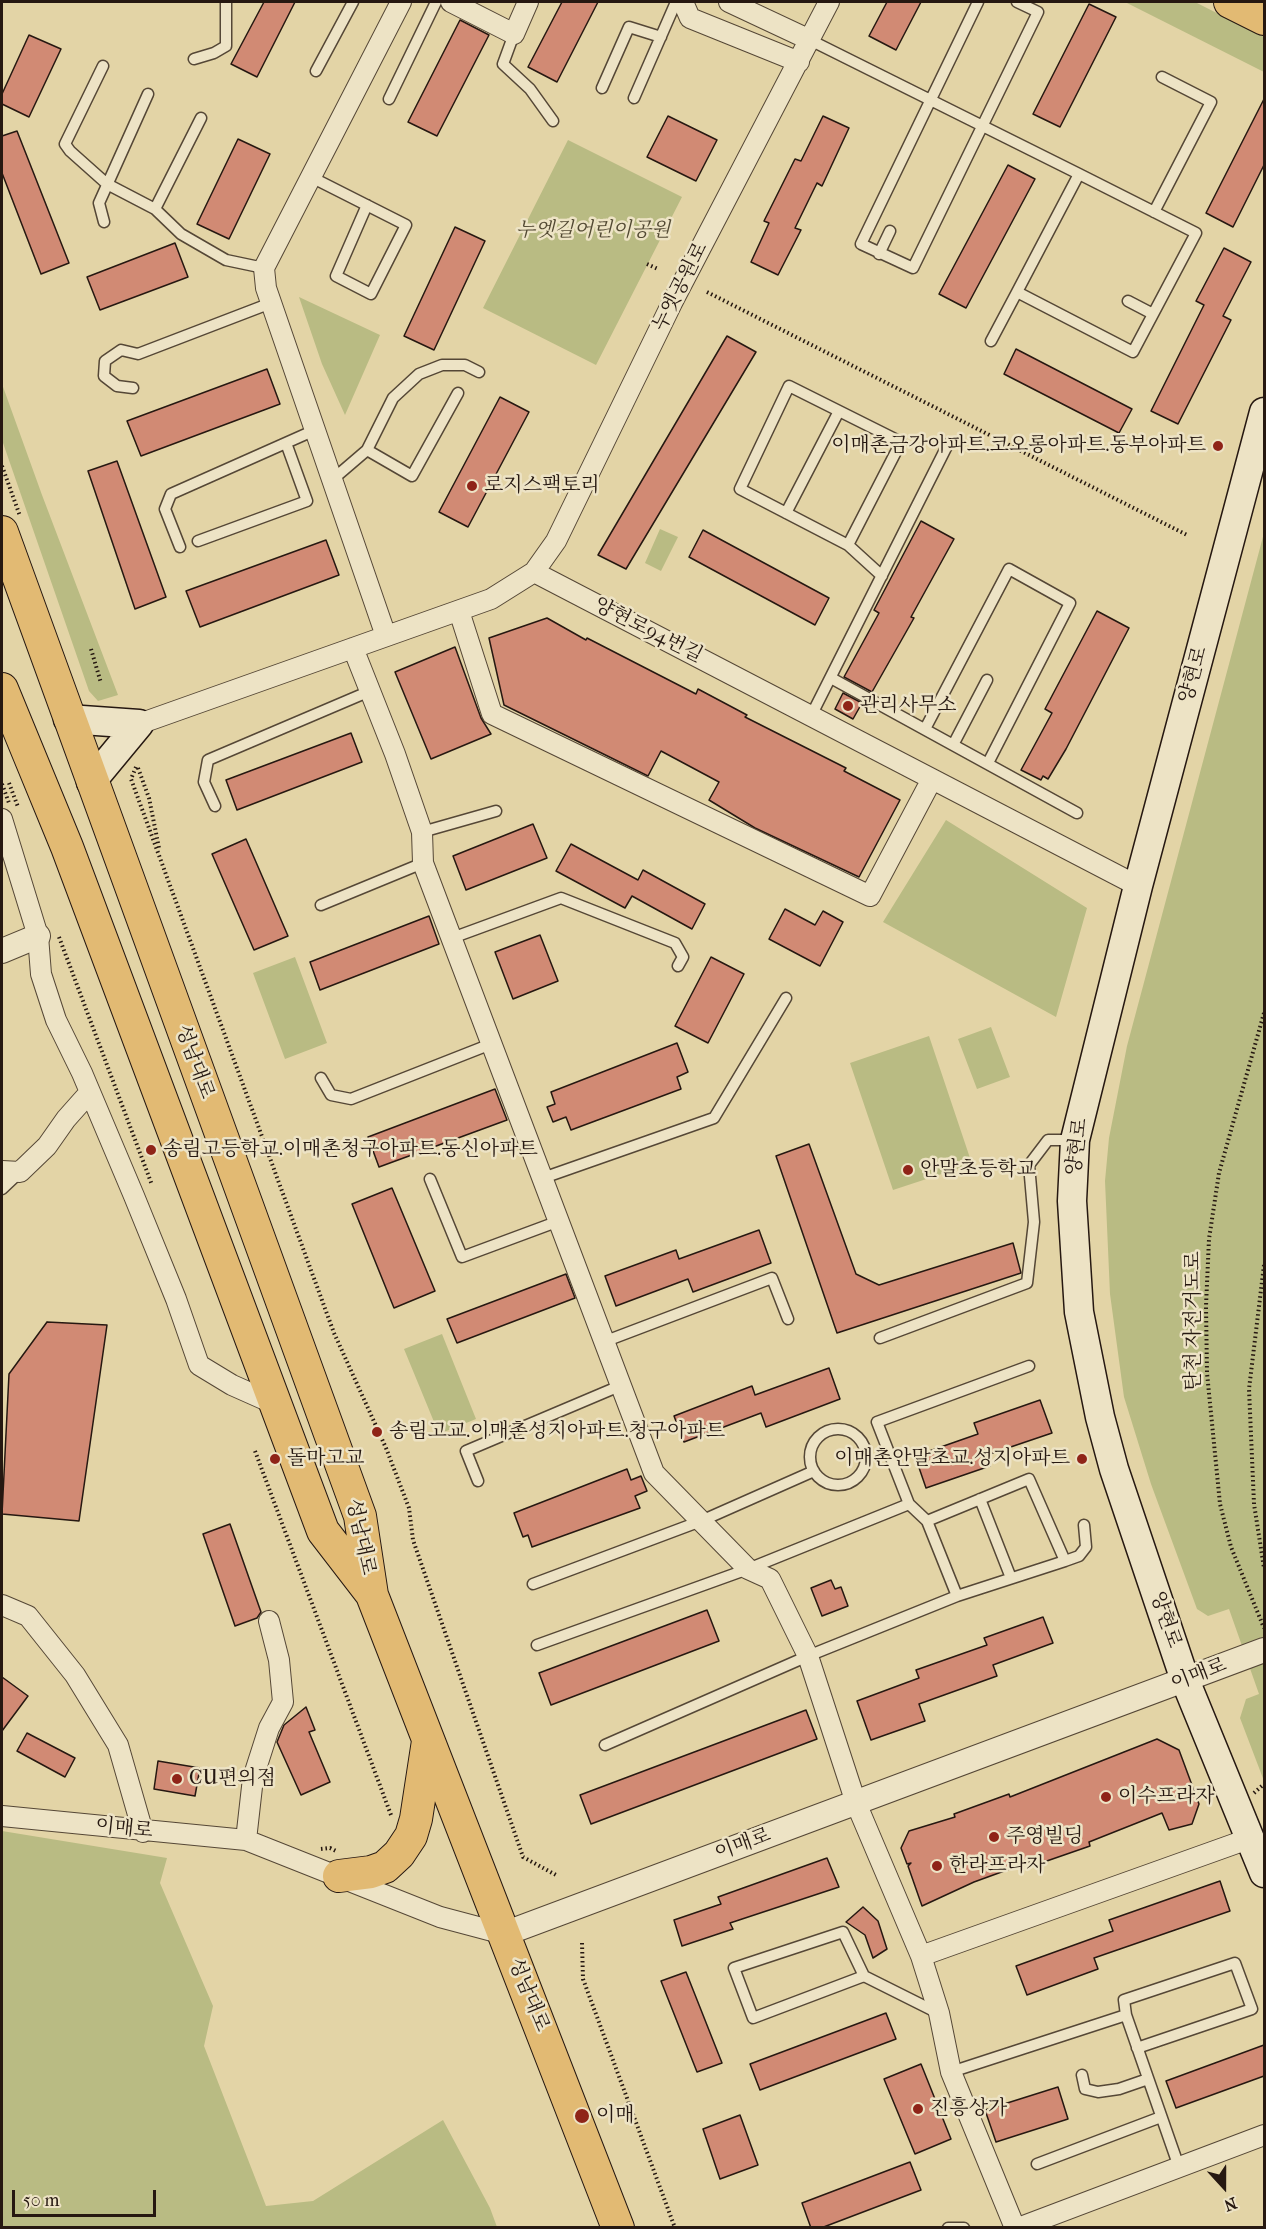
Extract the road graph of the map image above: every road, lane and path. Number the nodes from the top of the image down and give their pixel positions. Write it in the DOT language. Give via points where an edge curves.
graph roads {
  1 [pos="226,2"];
  2 [pos="353,2"];
  3 [pos="400,2"];
  4 [pos="436,2"];
  5 [pos="451,2"];
  6 [pos="528,2"];
  7 [pos="676,2"];
  8 [pos="683,2"];
  9 [pos="729,2"];
  10 [pos="829,2"];
  11 [pos="978,2"];
  12 [pos="1017,2"];
  13 [pos="1230,2"];
  14 [pos="1264,19"];
  15 [pos="514,33"];
  16 [pos="661,37"];
  17 [pos="810,40"];
  18 [pos="194,59"];
  19 [pos="799,62"];
  20 [pos="103,66"];
  21 [pos="316,71"];
  22 [pos="1162,76"];
  23 [pos="602,88"];
  24 [pos="148,94"];
  25 [pos="634,98"];
  26 [pos="389,99"];
  27 [pos="930,100"];
  28 [pos="201,118"];
  29 [pos="554,120"];
  30 [pos="982,125"];
  31 [pos="1079,174"];
  32 [pos="311,177"];
  33 [pos="107,184"];
  34 [pos="367,205"];
  35 [pos="155,209"];
  36 [pos="1154,212"];
  37 [pos="104,222"];
  38 [pos="890,231"];
  39 [pos="879,254"];
  40 [pos="647,264"];
  41 [pos="264,268"];
  42 [pos="658,269"];
  43 [pos="707,292"];
  44 [pos="1017,292"];
  45 [pos="1128,301"];
  46 [pos="271,303"];
  47 [pos="1154,314"];
  48 [pos="991,341"];
  49 [pos="479,372"];
  50 [pos="133,388"];
  51 [pos="458,393"];
  52 [pos="839,411"];
  53 [pos="1264,412"];
  54 [pos="315,430"];
  55 [pos="286,443"];
  56 [pos="948,444"];
  57 [pos="367,450"];
  58 [pos="332,480"];
  59 [pos="786,513"];
  60 [pos="2,532"];
  61 [pos="1187,535"];
  62 [pos="198,541"];
  63 [pos="848,546"];
  64 [pos="180,547"];
  65 [pos="534,572"];
  66 [pos="882,576"];
  67 [pos="459,611"];
  68 [pos="386,636"];
  69 [pos="353,648"];
  70 [pos="92,649"];
  71 [pos="831,678"];
  72 [pos="987,680"];
  73 [pos="102,683"];
  74 [pos="2,688"];
  75 [pos="370,691"];
  76 [pos="811,716"];
  77 [pos="68,719"];
  78 [pos="139,724"];
  79 [pos="925,729"];
  80 [pos="953,745"];
  81 [pos="988,764"];
  82 [pos="932,779"];
  83 [pos="91,782"];
  84 [pos="9,783"];
  85 [pos="2,784"];
  86 [pos="215,806"];
  87 [pos="496,811"];
  88 [pos="11,813"];
  89 [pos="1077,813"];
  90 [pos="422,832"];
  91 [pos="161,860"];
  92 [pos="423,863"];
  93 [pos="1138,886"];
  94 [pos="321,905"];
  95 [pos="47,934"];
  96 [pos="452,938"];
  97 [pos="2,951"];
  98 [pos="678,966"];
  99 [pos="786,998"];
  100 [pos="1264,1013"];
  101 [pos="491,1044"];
  102 [pos="321,1078"];
  103 [pos="90,1092"];
  104 [pos="1075,1140"];
  105 [pos="11,1171"];
  106 [pos="543,1178"];
  107 [pos="430,1179"];
  108 [pos="2,1189"];
  109 [pos="156,1196"];
  110 [pos="560,1221"];
  111 [pos="1264,1265"];
  112 [pos="788,1319"];
  113 [pos="880,1338"];
  114 [pos="606,1341"];
  115 [pos="1029,1366"];
  116 [pos="622,1385"];
  117 [pos="277,1406"];
  118 [pos="255,1451"];
  119 [pos="814,1471"];
  120 [pos="478,1481"];
  121 [pos="980,1500"];
  122 [pos="909,1504"];
  123 [pos="701,1521"];
  124 [pos="927,1521"];
  125 [pos="1084,1525"];
  126 [pos="1065,1561"];
  127 [pos="1264,1568"];
  128 [pos="748,1569"];
  129 [pos="1011,1578"];
  130 [pos="533,1584"];
  131 [pos="372,1595"];
  132 [pos="957,1596"];
  133 [pos="2,1605"];
  134 [pos="269,1621"];
  135 [pos="1264,1628"];
  136 [pos="537,1645"];
  137 [pos="1264,1650"];
  138 [pos="808,1656"];
  139 [pos="1185,1680"];
  140 [pos="429,1741"];
  141 [pos="605,1745"];
  142 [pos="856,1803"];
  143 [pos="2,1816"];
  144 [pos="393,1825"];
  145 [pos="143,1832"];
  146 [pos="1251,1838"];
  147 [pos="246,1840"];
  148 [pos="1264,1874"];
  149 [pos="556,1875"];
  150 [pos="339,1876"];
  151 [pos="504,1934"];
  152 [pos="582,1943"];
  153 [pos="921,1956"];
  154 [pos="864,1976"];
  155 [pos="939,2013"];
  156 [pos="1126,2015"];
  157 [pos="1137,2048"];
  158 [pos="951,2072"];
  159 [pos="1082,2075"];
  160 [pos="1148,2079"];
  161 [pos="1161,2117"];
  162 [pos="1264,2135"];
  163 [pos="1037,2164"];
  164 [pos="1179,2168"];
  165 [pos="618,2228"];
  166 [pos="675,2228"];
  167 [pos="948,2228"];
  168 [pos="964,2228"];
  169 [pos="1017,2228"];
  1 -- 18 [label="lane" via="226,46"];
  2 -- 21 [label="lane"];
  3 -- 32 [label="street"];
  4 -- 26 [label="lane"];
  5 -- 15 [label="street"];
  6 -- 15 [label="street"];
  7 -- 16 [label="lane"];
  8 -- 19 [label="street" via="690,18"];
  9 -- 17 [label="street"];
  10 -- 17 [label="street, 누엣공원로"];
  11 -- 27 [label="lane"];
  12 -- 30 [label="lane" via="1038,12"];
  13 -- 14 [label="main road"];
  15 -- 29 [label="lane" via="503,64 530,89"];
  16 -- 23 [label="lane" via="629,27"];
  16 -- 25 [label="lane"];
  17 -- 19 [label="street, 누엣공원로"];
  17 -- 27 [label="lane"];
  19 -- 65 [label="street, 누엣공원로" via="672,303 556,541"];
  20 -- 33 [label="lane" via="65,144"];
  22 -- 36 [label="lane" via="1212,102"];
  24 -- 33 [label="lane"];
  27 -- 30 [label="lane"];
  27 -- 39 [label="lane" via="861,243"];
  28 -- 35 [label="lane"];
  30 -- 31 [label="lane"];
  30 -- 39 [label="lane" via="913,268"];
  31 -- 36 [label="lane"];
  31 -- 44 [label="lane"];
  32 -- 34 [label="lane"];
  32 -- 41 [label="street"];
  33 -- 35 [label="lane"];
  33 -- 37 [label="lane" via="99,203"];
  34 -- 34 [label="lane" via="406,225 371,294 336,276"];
  35 -- 41 [label="lane" via="181,234 226,260"];
  36 -- 47 [label="lane" via="1196,233"];
  38 -- 39 [label="lane"];
  40 -- 42 [label="path"];
  41 -- 46 [label="street"];
  43 -- 61 [label="path"];
  44 -- 47 [label="lane" via="1133,352"];
  44 -- 48 [label="lane"];
  45 -- 47 [label="lane"];
  46 -- 50 [label="lane" via="138,354 121,350 105,361 104,376 117,386"];
  46 -- 54 [label="street"];
  49 -- 57 [label="lane" via="465,365 442,365 419,374 393,398"];
  51 -- 57 [label="lane" via="412,476"];
  52 -- 59 [label="lane"];
  52 -- 59 [label="lane" via="789,386 740,489"];
  52 -- 63 [label="lane" via="901,442"];
  53 -- 93 [label="main road, 양현로"];
  54 -- 55 [label="lane"];
  54 -- 58 [label="street"];
  55 -- 62 [label="lane" via="307,501"];
  55 -- 64 [label="lane" via="171,494 165,509"];
  56 -- 66 [label="lane"];
  57 -- 58 [label="lane"];
  58 -- 68 [label="street"];
  59 -- 63 [label="lane"];
  60 -- 77 [label="main road, 성남대로"];
  63 -- 66 [label="lane"];
  65 -- 67 [label="street" via="491,599"];
  65 -- 76 [label="street, 양현로94번길"];
  66 -- 71 [label="lane"];
  67 -- 68 [label="street"];
  67 -- 82 [label="street" via="492,714 870,896"];
  68 -- 69 [label="street"];
  69 -- 75 [label="street"];
  69 -- 78 [label="street"];
  70 -- 73 [label="path"];
  71 -- 76 [label="lane"];
  71 -- 79 [label="lane"];
  72 -- 80 [label="lane"];
  74 -- 117 [label="main road, 성남대로" via="67,847"];
  75 -- 86 [label="lane" via="208,760 204,782"];
  75 -- 90 [label="street"];
  76 -- 82 [label="street, 양현로94번길"];
  77 -- 78 [label="main road"];
  77 -- 83 [label="main road, 성남대로"];
  78 -- 83 [label="main road"];
  79 -- 80 [label="lane"];
  79 -- 81 [label="lane" via="1009,569 1070,603"];
  80 -- 81 [label="lane"];
  81 -- 89 [label="lane"];
  82 -- 93 [label="street, 양현로94번길"];
  83 -- 131 [label="main road, 성남대로" via="360,1516"];
  84 -- 88 [label="path"];
  85 -- 88 [label="path"];
  87 -- 90 [label="lane"];
  88 -- 95 [label="street"];
  90 -- 92 [label="street"];
  91 -- 91 [label="path" via="150,798 138,766 131,779"];
  91 -- 149 [label="path" via="334,1333 409,1508 413,1540 523,1857"];
  92 -- 94 [label="lane"];
  92 -- 96 [label="street"];
  93 -- 104 [label="main road, 양현로"];
  95 -- 97 [label="street"];
  95 -- 103 [label="street" via="41,974 56,1020"];
  95 -- 109 [label="path"];
  96 -- 98 [label="lane" via="561,898 675,943 683,957"];
  96 -- 101 [label="street"];
  99 -- 106 [label="lane" via="714,1118"];
  100 -- 135 [label="path, 탄천 자전거도로" via="1219,1173 1209,1239 1206,1306 1207,1373 1220,1504 1231,1547"];
  101 -- 102 [label="lane" via="351,1099 331,1095"];
  101 -- 106 [label="street"];
  103 -- 105 [label="street" via="46,1146"];
  103 -- 117 [label="street" via="200,1365"];
  104 -- 113 [label="lane" via="1048,1140 1029,1165 1034,1222 1027,1283"];
  104 -- 139 [label="main road, 양현로" via="1075,1269 1088,1364 1114,1469"];
  105 -- 108 [label="lane"];
  106 -- 110 [label="street"];
  107 -- 110 [label="lane" via="462,1257"];
  110 -- 114 [label="street"];
  111 -- 127 [label="path" via="1249,1400 1254,1504"];
  112 -- 114 [label="lane" via="772,1278"];
  114 -- 116 [label="street"];
  115 -- 122 [label="lane" via="877,1422"];
  116 -- 120 [label="lane" via="466,1451"];
  116 -- 123 [label="street" via="654,1473"];
  117 -- 131 [label="main road, 성남대로" via="323,1531"];
  118 -- 144 [label="path"];
  119 -- 119 [label="lane" via="836,1485 851,1482 866,1462 866,1449 851,1432 842,1429 823,1433 812,1446 810,1462"];
  119 -- 123 [label="lane"];
  121 -- 124 [label="lane"];
  121 -- 126 [label="lane" via="1029,1479"];
  121 -- 129 [label="lane"];
  122 -- 124 [label="lane"];
  122 -- 128 [label="lane"];
  123 -- 128 [label="street"];
  123 -- 130 [label="lane"];
  124 -- 132 [label="lane"];
  125 -- 126 [label="lane" via="1086,1547 1079,1556"];
  126 -- 129 [label="lane"];
  128 -- 136 [label="lane"];
  128 -- 138 [label="street" via="770,1579"];
  129 -- 132 [label="lane"];
  131 -- 140 [label="main road, 성남대로"];
  132 -- 138 [label="lane"];
  133 -- 145 [label="street" via="28,1616 75,1675 118,1745"];
  134 -- 147 [label="street" via="279,1660 283,1702 269,1728 253,1778"];
  137 -- 139 [label="street, 이매로"];
  138 -- 141 [label="lane"];
  138 -- 142 [label="street"];
  139 -- 142 [label="street, 이매로"];
  139 -- 146 [label="main road, 양현로"];
  140 -- 150 [label="main road" via="411,1836 385,1867"];
  140 -- 151 [label="main road, 성남대로"];
  142 -- 151 [label="street, 이매로"];
  142 -- 153 [label="street"];
  143 -- 145 [label="street, 이매로"];
  145 -- 147 [label="street, 이매로"];
  146 -- 148 [label="main road, 양현로"];
  146 -- 153 [label="street"];
  147 -- 150 [label="street, 이매로"];
  150 -- 151 [label="street, 이매로" via="440,1917"];
  151 -- 165 [label="main road, 성남대로"];
  152 -- 166 [label="path" via="583,1978"];
  153 -- 155 [label="street"];
  154 -- 154 [label="lane" via="753,2018 734,1968 843,1932"];
  154 -- 155 [label="lane"];
  155 -- 158 [label="street"];
  156 -- 157 [label="lane"];
  156 -- 157 [label="lane" via="1124,2000 1235,1964 1252,2009"];
  156 -- 158 [label="lane"];
  157 -- 160 [label="lane"];
  158 -- 169 [label="street"];
  159 -- 160 [label="lane" via="1085,2089 1098,2092"];
  160 -- 161 [label="lane"];
  161 -- 163 [label="lane"];
  161 -- 164 [label="lane"];
  162 -- 164 [label="street"];
  164 -- 169 [label="street"];
  167 -- 168 [label="lane"];
}
